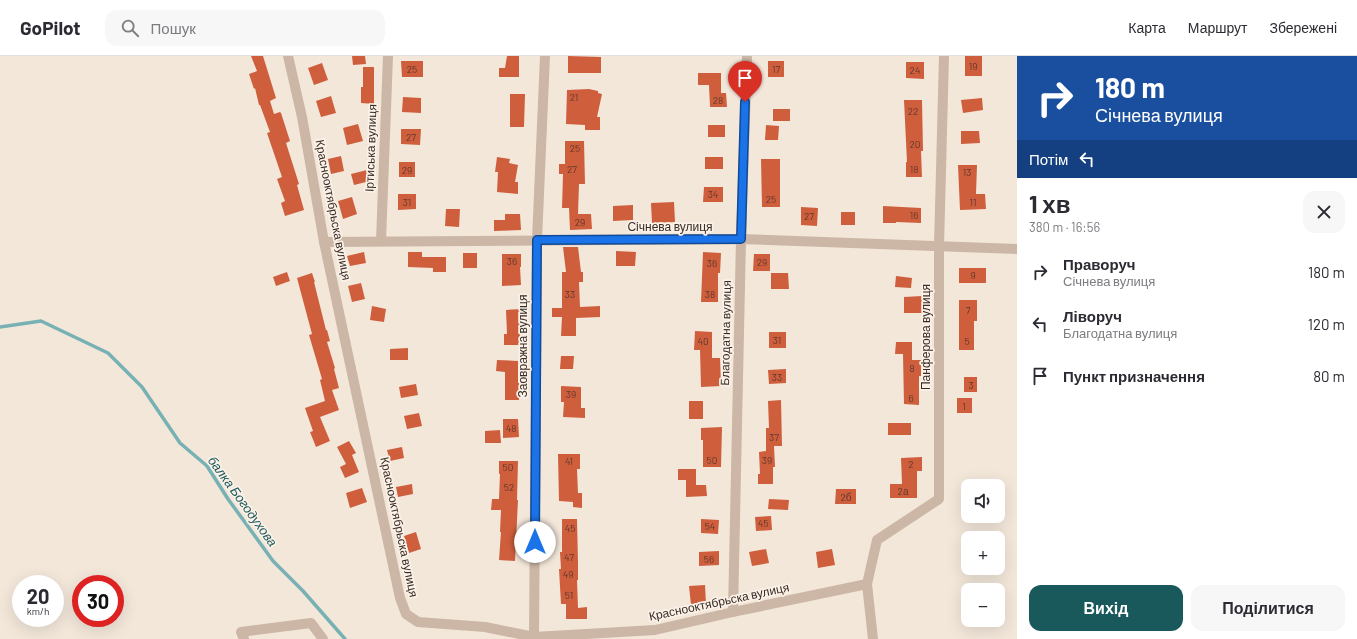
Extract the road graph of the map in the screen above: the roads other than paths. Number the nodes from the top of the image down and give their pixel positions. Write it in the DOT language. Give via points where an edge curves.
graph roads {
  1 [pos="288,56"];
  2 [pos="388,56"];
  3 [pos="545,56"];
  4 [pos="747,56"];
  5 [pos="944,56"];
  6 [pos="741,239"];
  7 [pos="537,240"];
  8 [pos="381,241"];
  9 [pos="324,242"];
  10 [pos="939,246"];
  11 [pos="1017,249"];
  12 [pos="867,584"];
  13 [pos="733,612"];
  14 [pos="534,637"];
  15 [pos="244,639"];
  16 [pos="323,639"];
  17 [pos="874,639"];
  1 -- 9 [label="street, Краснооктябрьска вулиця" via="302,117"];
  2 -- 8 [label="street, Іртиська вулиця"];
  3 -- 7 [label="street, Заовражна вулиця"];
  4 -- 6 [label="street, Благодатна вулиця"];
  5 -- 10 [label="street, Панферова вулиця"];
  6 -- 7 [label="street, Січнева вулиця"];
  6 -- 10 [label="street, Січнева вулиця"];
  6 -- 13 [label="street, Благодатна вулиця"];
  7 -- 8 [label="street, Січнева вулиця"];
  7 -- 14 [label="street, Заовражна вулиця"];
  8 -- 9 [label="street, Січнева вулиця"];
  9 -- 14 [label="street, Краснооктябрьска вулиця" via="406,614 418,622 485,627"];
  10 -- 11 [label="street, Січнева вулиця"];
  10 -- 12 [label="street, Панферова вулиця" via="939,499 878,540"];
  12 -- 13 [label="street, Краснооктябрьска вулиця"];
  12 -- 17 [label="street"];
  13 -- 14 [label="street, Краснооктябрьска вулиця" via="655,630"];
  15 -- 16 [label="street" via="241,632 311,623"];
}
